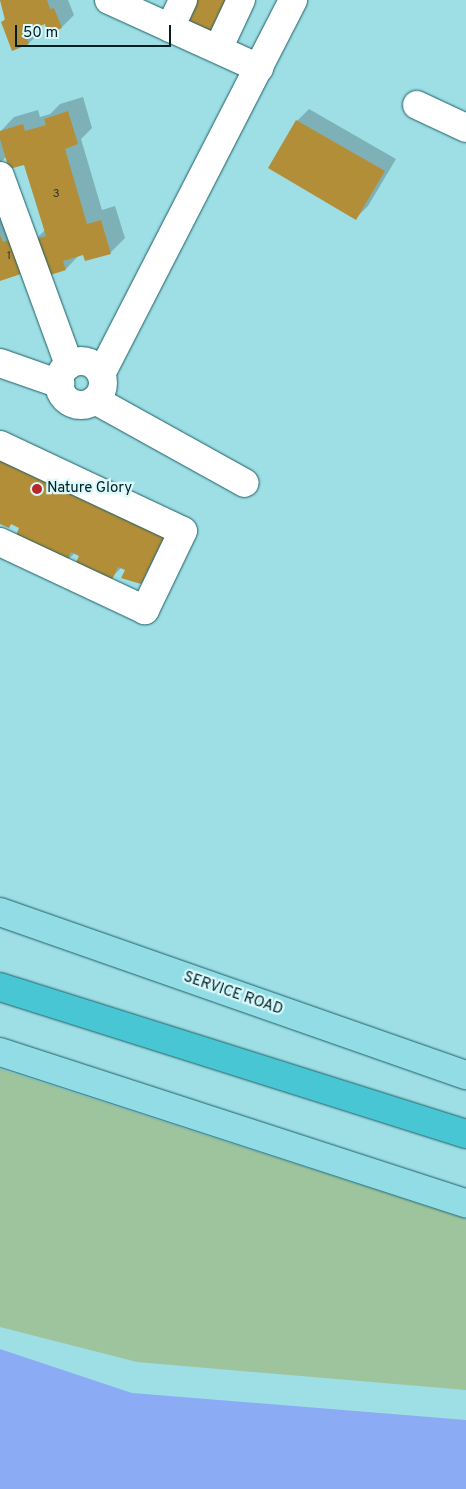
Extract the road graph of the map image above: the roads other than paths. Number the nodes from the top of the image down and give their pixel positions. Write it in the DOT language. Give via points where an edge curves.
graph roads {
  1 [pos="109,0"];
  2 [pos="183,0"];
  3 [pos="241,0"];
  4 [pos="293,0"];
  5 [pos="170,28"];
  6 [pos="218,49"];
  7 [pos="259,68"];
  8 [pos="417,105"];
  9 [pos="466,128"];
  10 [pos="0,176"];
  11 [pos="0,364"];
  12 [pos="64,375"];
  13 [pos="98,387"];
  14 [pos="0,445"];
  15 [pos="245,483"];
  16 [pos="0,542"];
  17 [pos="0,912"];
  18 [pos="0,987"];
  19 [pos="0,1052"];
  20 [pos="466,1075"];
  21 [pos="466,1134"];
  22 [pos="466,1203"];
  1 -- 5 [label="street"];
  2 -- 5 [label="street"];
  3 -- 6 [label="street"];
  4 -- 7 [label="street"];
  5 -- 6 [label="street"];
  6 -- 7 [label="street"];
  7 -- 13 [label="street"];
  8 -- 9 [label="street"];
  10 -- 12 [label="street"];
  11 -- 12 [label="street"];
  12 -- 13 [label="street" via="76,362 91,364"];
  12 -- 13 [label="street" via="64,397 69,402 83,405"];
  13 -- 15 [label="street"];
  14 -- 16 [label="street" via="183,531 145,610"];
  17 -- 20 [label="main road, SERVICE ROAD"];
  18 -- 21 [label="highway"];
  19 -- 22 [label="main road"];
}
